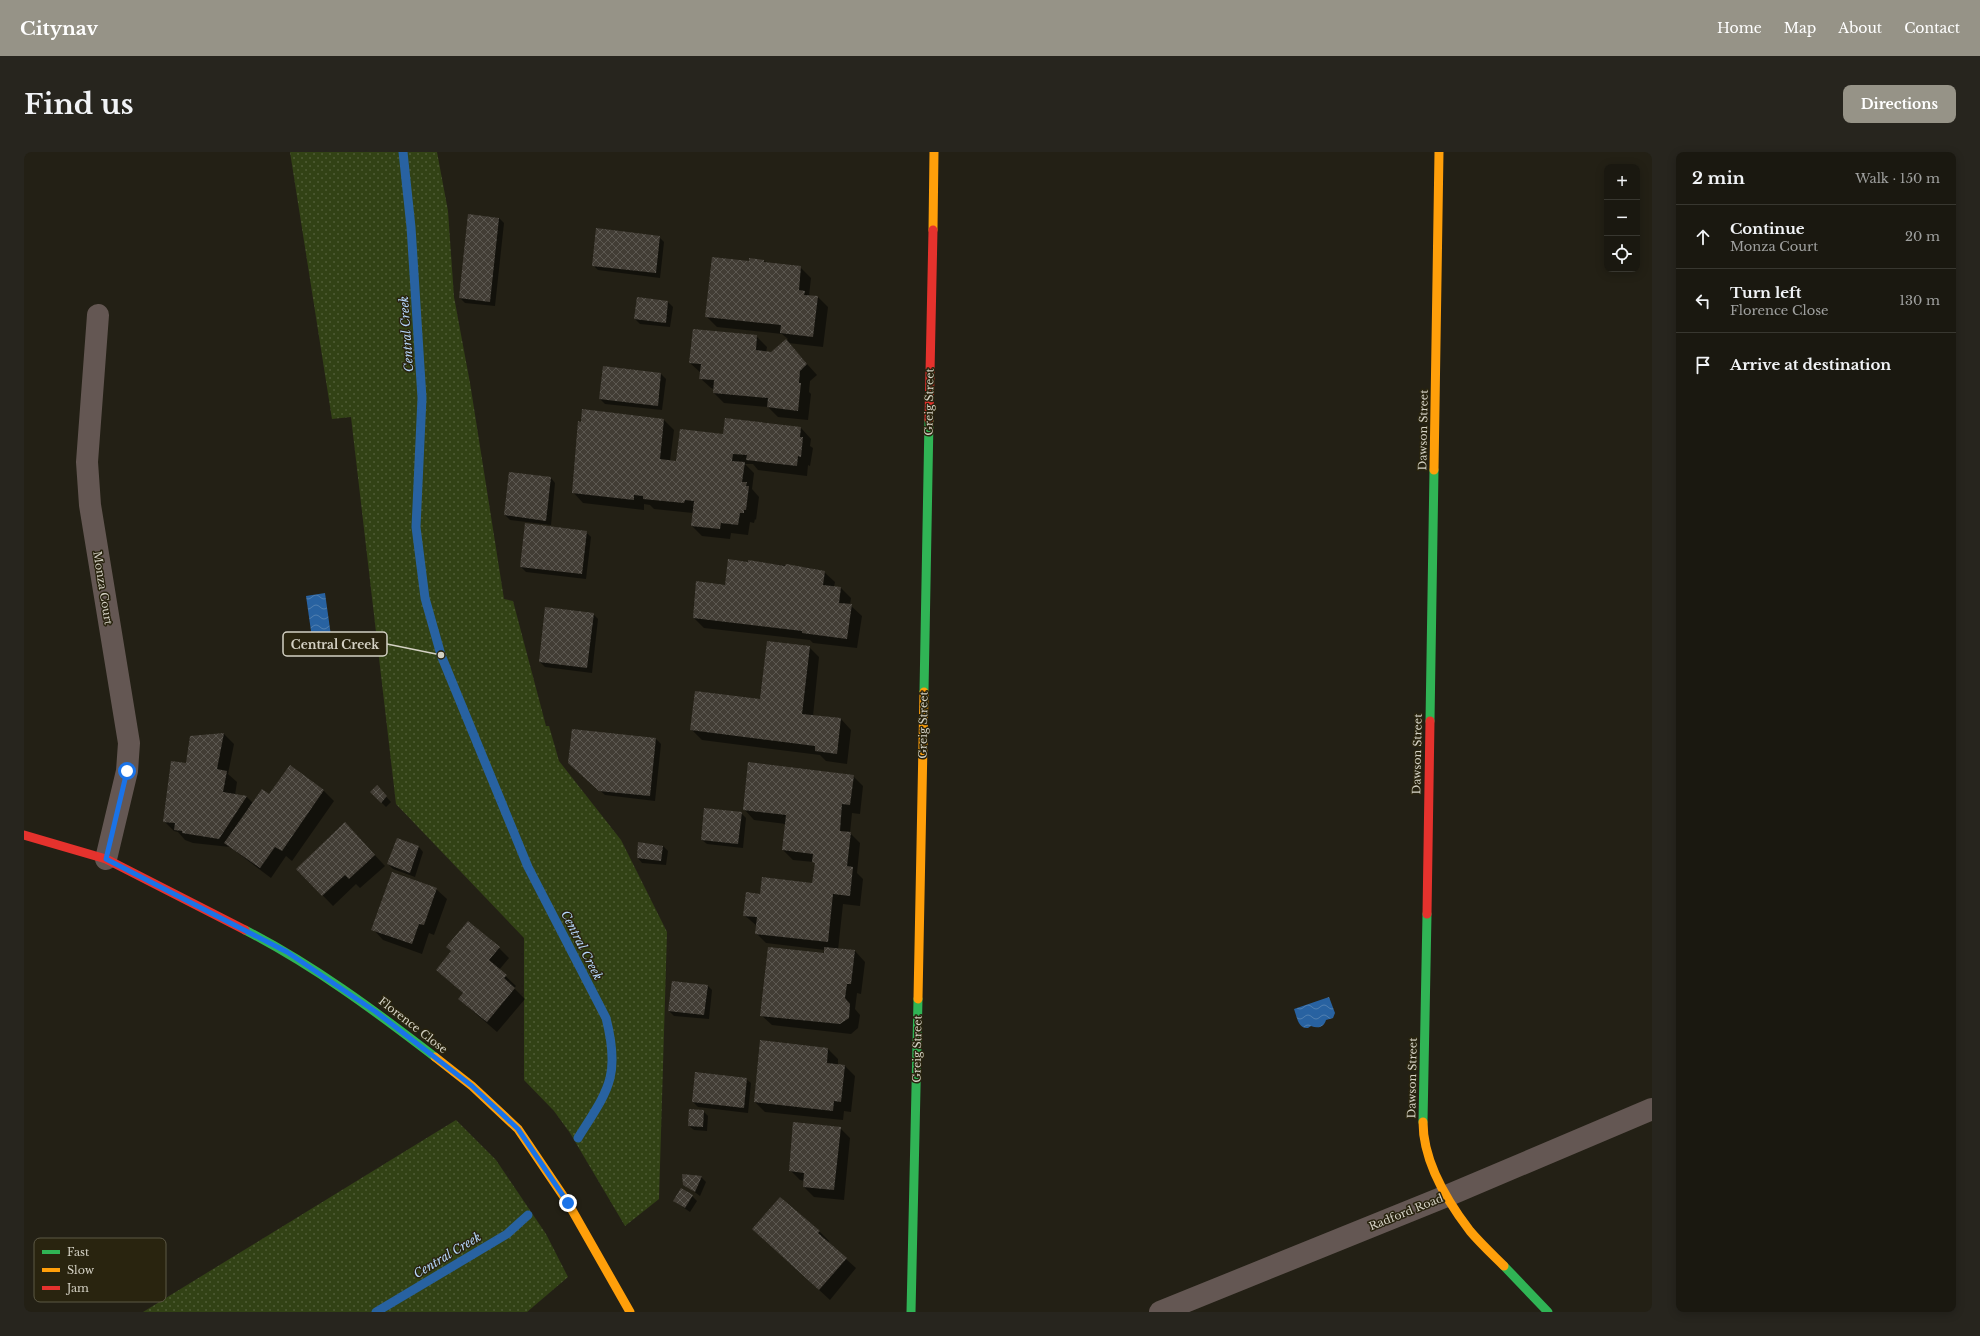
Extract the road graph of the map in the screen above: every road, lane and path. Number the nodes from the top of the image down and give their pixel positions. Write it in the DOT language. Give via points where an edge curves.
graph roads {
  1 [pos="934,152"];
  2 [pos="1439,152"];
  3 [pos="98,315"];
  4 [pos="24,835"];
  5 [pos="106,859"];
  6 [pos="1652,1109"];
  7 [pos="1448,1195"];
  8 [pos="913,1308"];
  9 [pos="630,1312"];
  10 [pos="1160,1312"];
  11 [pos="1548,1312"];
  1 -- 8 [label="street, Greig Street"];
  2 -- 7 [label="street, Dawson Street" via="1423,1138 1434,1174"];
  3 -- 5 [label="street, Monza Court" via="87,462 90,505 129,744 127,771"];
  4 -- 5 [label="street, Florence Close"];
  5 -- 9 [label="street, Florence Close" via="287,952 382,1016 472,1086 518,1129 568,1203"];
  6 -- 7 [label="street, Radford Road"];
  7 -- 10 [label="street, Radford Road"];
  7 -- 11 [label="street, Dawson Street" via="1470,1231"];
}
